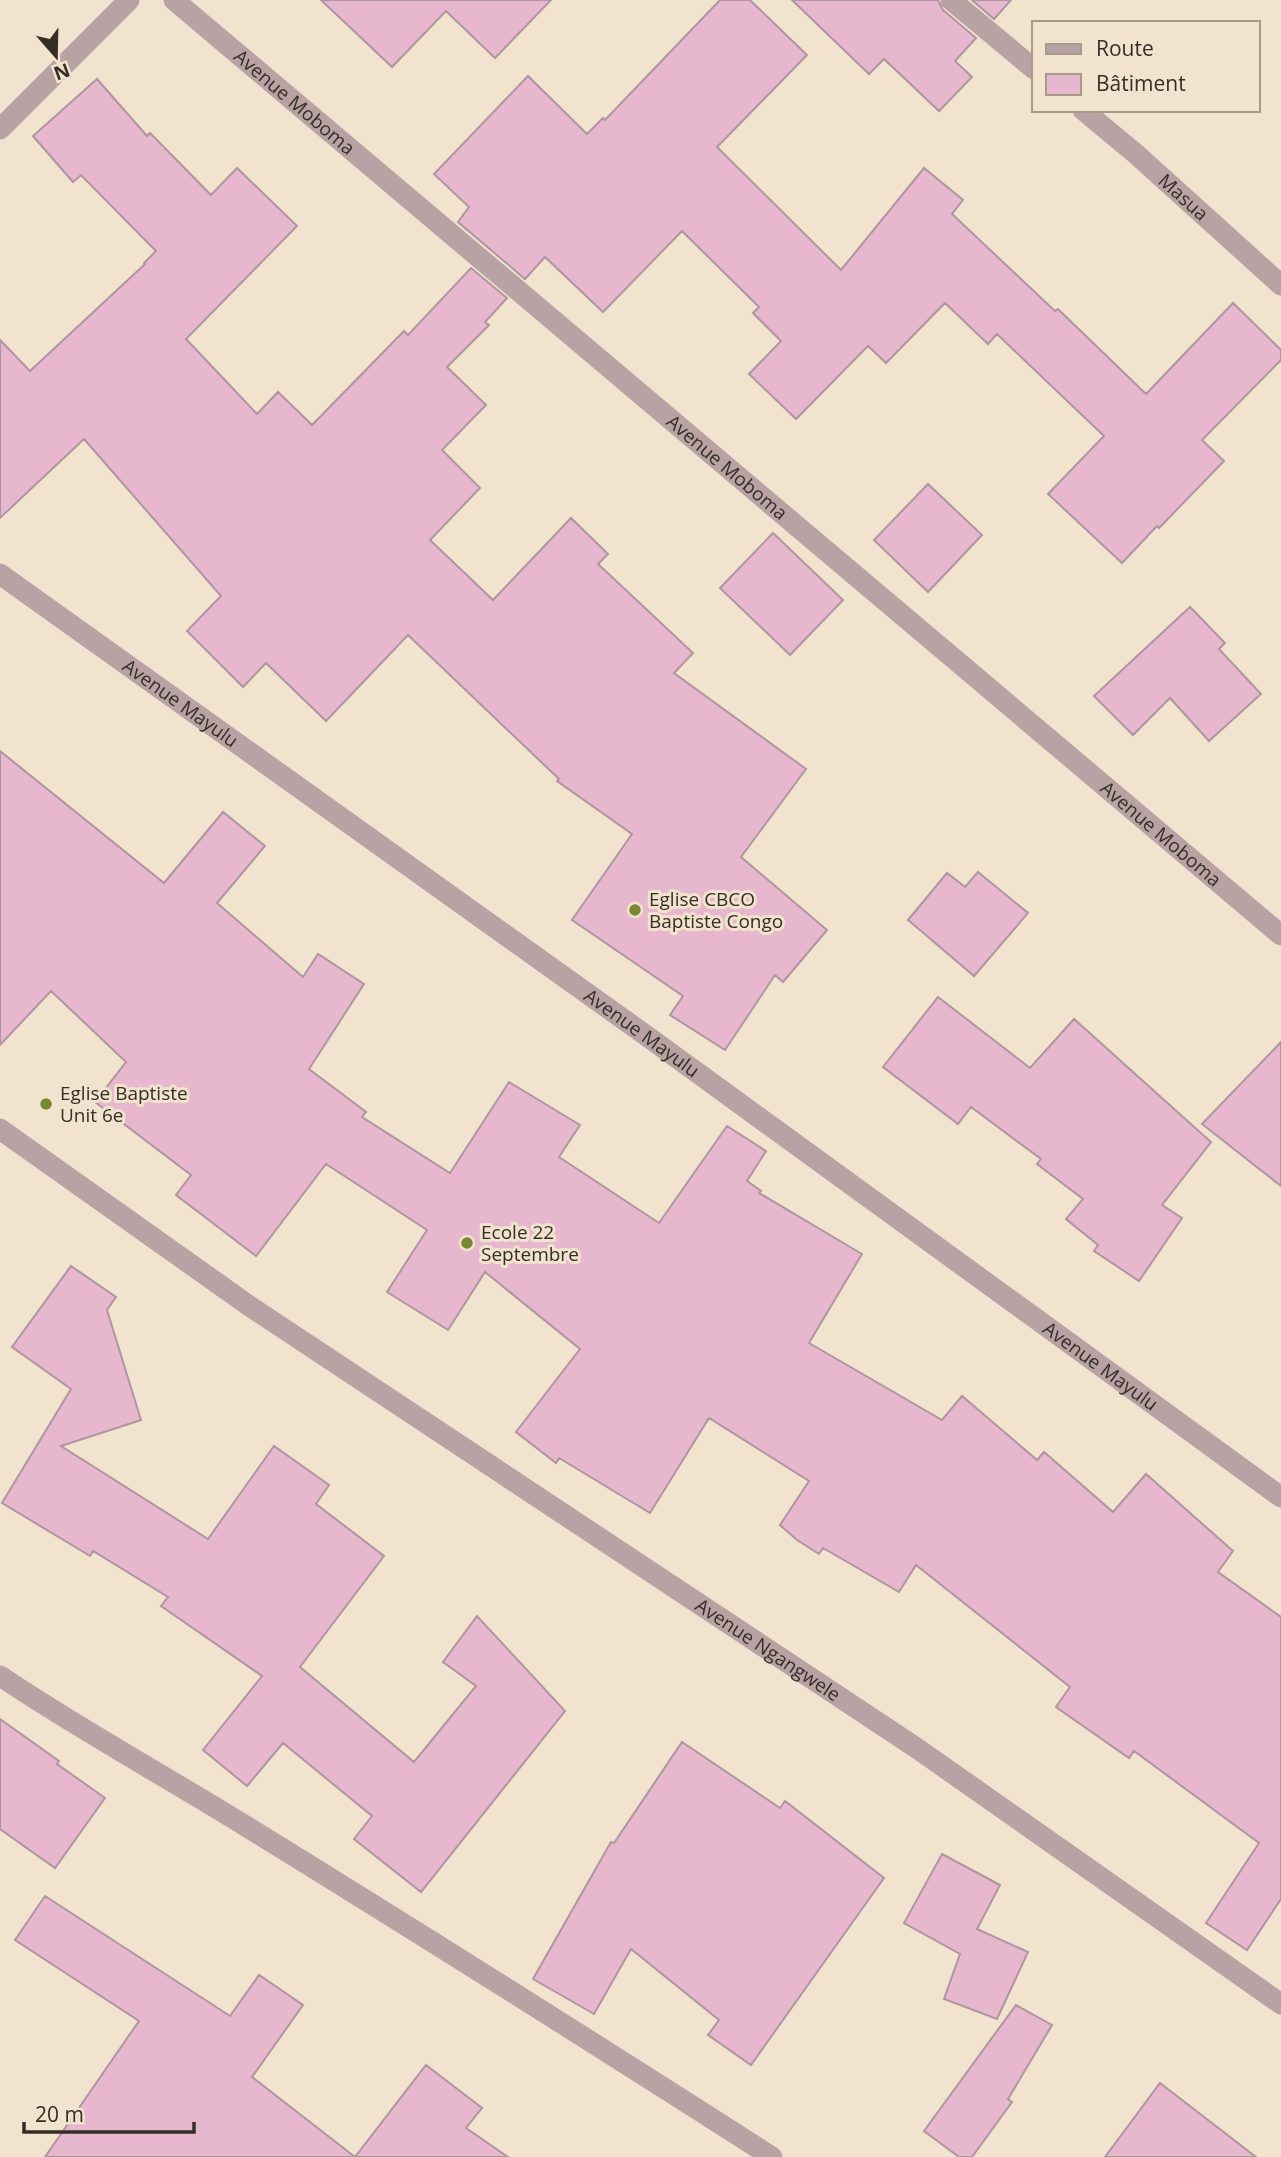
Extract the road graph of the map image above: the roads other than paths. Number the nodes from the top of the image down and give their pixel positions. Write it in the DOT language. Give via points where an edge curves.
graph roads {
  1 [pos="130,0"];
  2 [pos="174,0"];
  3 [pos="951,0"];
  4 [pos="1032,67"];
  5 [pos="1085,112"];
  6 [pos="0,129"];
  7 [pos="1281,285"];
  8 [pos="0,575"];
  9 [pos="1281,935"];
  10 [pos="0,1129"];
  11 [pos="1281,1497"];
  12 [pos="0,1676"];
  13 [pos="1281,2004"];
  14 [pos="772,2157"];
  1 -- 6 [label="street"];
  2 -- 9 [label="street, Avenue Moboma"];
  3 -- 4 [label="street"];
  5 -- 7 [label="street, Masua"];
  8 -- 11 [label="street, Avenue Mayulu" via="662,1047"];
  10 -- 13 [label="street, Avenue Ngangwele" via="248,1305 918,1749"];
  12 -- 14 [label="street"];
}
